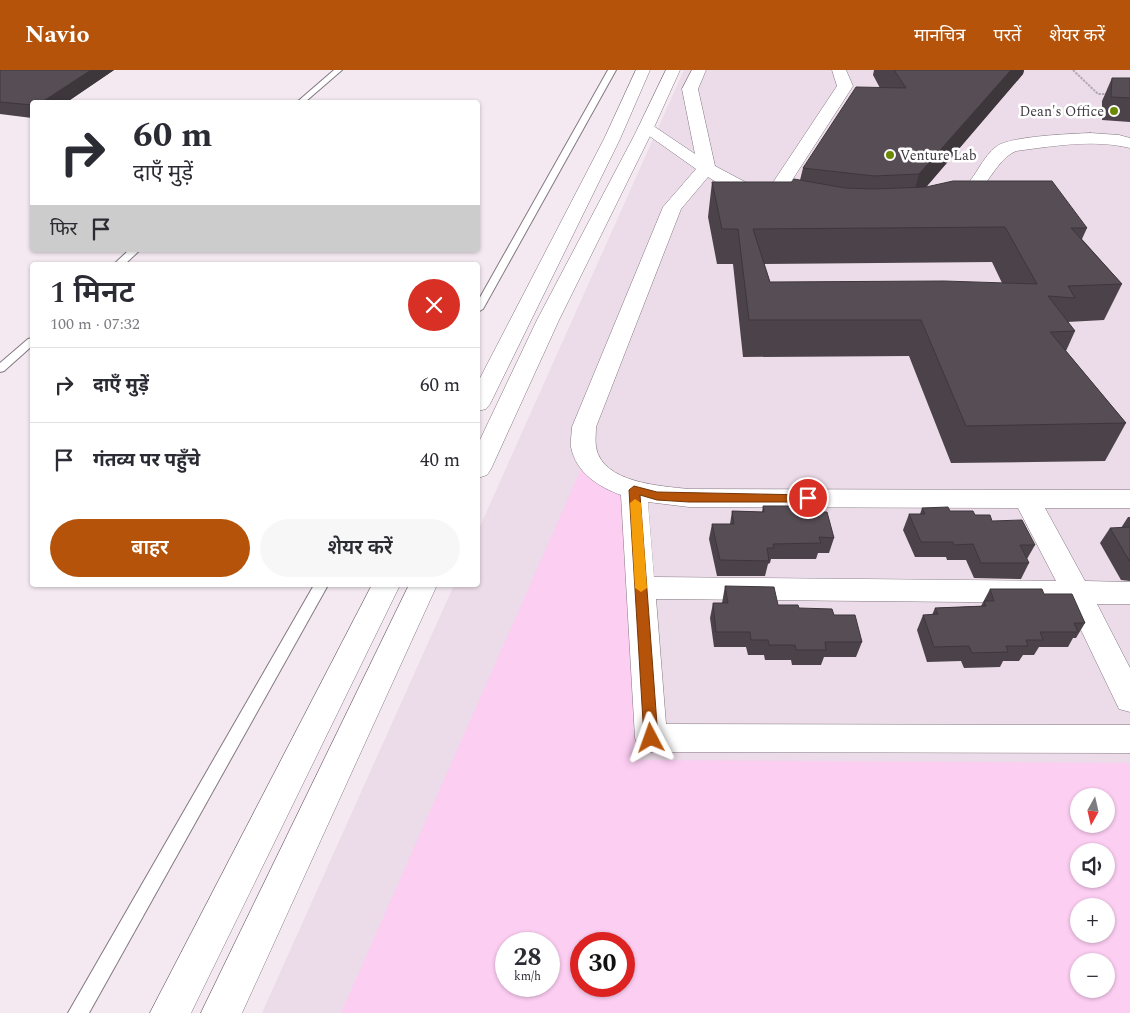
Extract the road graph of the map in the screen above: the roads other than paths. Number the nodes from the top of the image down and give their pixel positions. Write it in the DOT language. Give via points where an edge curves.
graph roads {
  1 [pos="338,70"];
  2 [pos="612,70"];
  3 [pos="643,70"];
  4 [pos="672,70"];
  5 [pos="699,70"];
  6 [pos="839,70"];
  7 [pos="303,100"];
  8 [pos="646,128"];
  9 [pos="1130,143"];
  10 [pos="707,168"];
  11 [pos="770,201"];
  12 [pos="789,206"];
  13 [pos="938,208"];
  14 [pos="133,252"];
  15 [pos="121,262"];
  16 [pos="480,305"];
  17 [pos="30,343"];
  18 [pos="0,369"];
  19 [pos="480,400"];
  20 [pos="480,465"];
  21 [pos="634,490"];
  22 [pos="1130,499"];
  23 [pos="1027,500"];
  24 [pos="320,587"];
  25 [pos="385,587"];
  26 [pos="422,587"];
  27 [pos="641,588"];
  28 [pos="1077,593"];
  29 [pos="1130,593"];
  30 [pos="1130,699"];
  31 [pos="1130,739"];
  32 [pos="78,1013"];
  33 [pos="170,1013"];
  34 [pos="221,1013"];
  1 -- 7 [label="lane"];
  2 -- 16 [label="lane"];
  3 -- 19 [label="street" via="612,139"];
  4 -- 8 [label="street"];
  5 -- 10 [label="street" via="690,89"];
  6 -- 11 [label="street" via="845,86"];
  8 -- 10 [label="street"];
  8 -- 20 [label="street" via="548,320"];
  9 -- 13 [label="street" via="1101,138 1013,146 1003,150 988,166 969,194"];
  10 -- 11 [label="street"];
  10 -- 21 [label="street" via="672,207 584,427 582,441 586,458 599,475"];
  11 -- 12 [label="street"];
  14 -- 15 [label="lane"];
  17 -- 18 [label="lane"];
  21 -- 23 [label="street" via="657,496 689,498"];
  21 -- 27 [label="street"];
  22 -- 23 [label="street"];
  23 -- 28 [label="street"];
  24 -- 32 [label="lane"];
  25 -- 33 [label="street"];
  26 -- 34 [label="street"];
  27 -- 28 [label="street"];
  27 -- 31 [label="street" via="651,738"];
  28 -- 29 [label="street"];
  28 -- 30 [label="street"];
}
